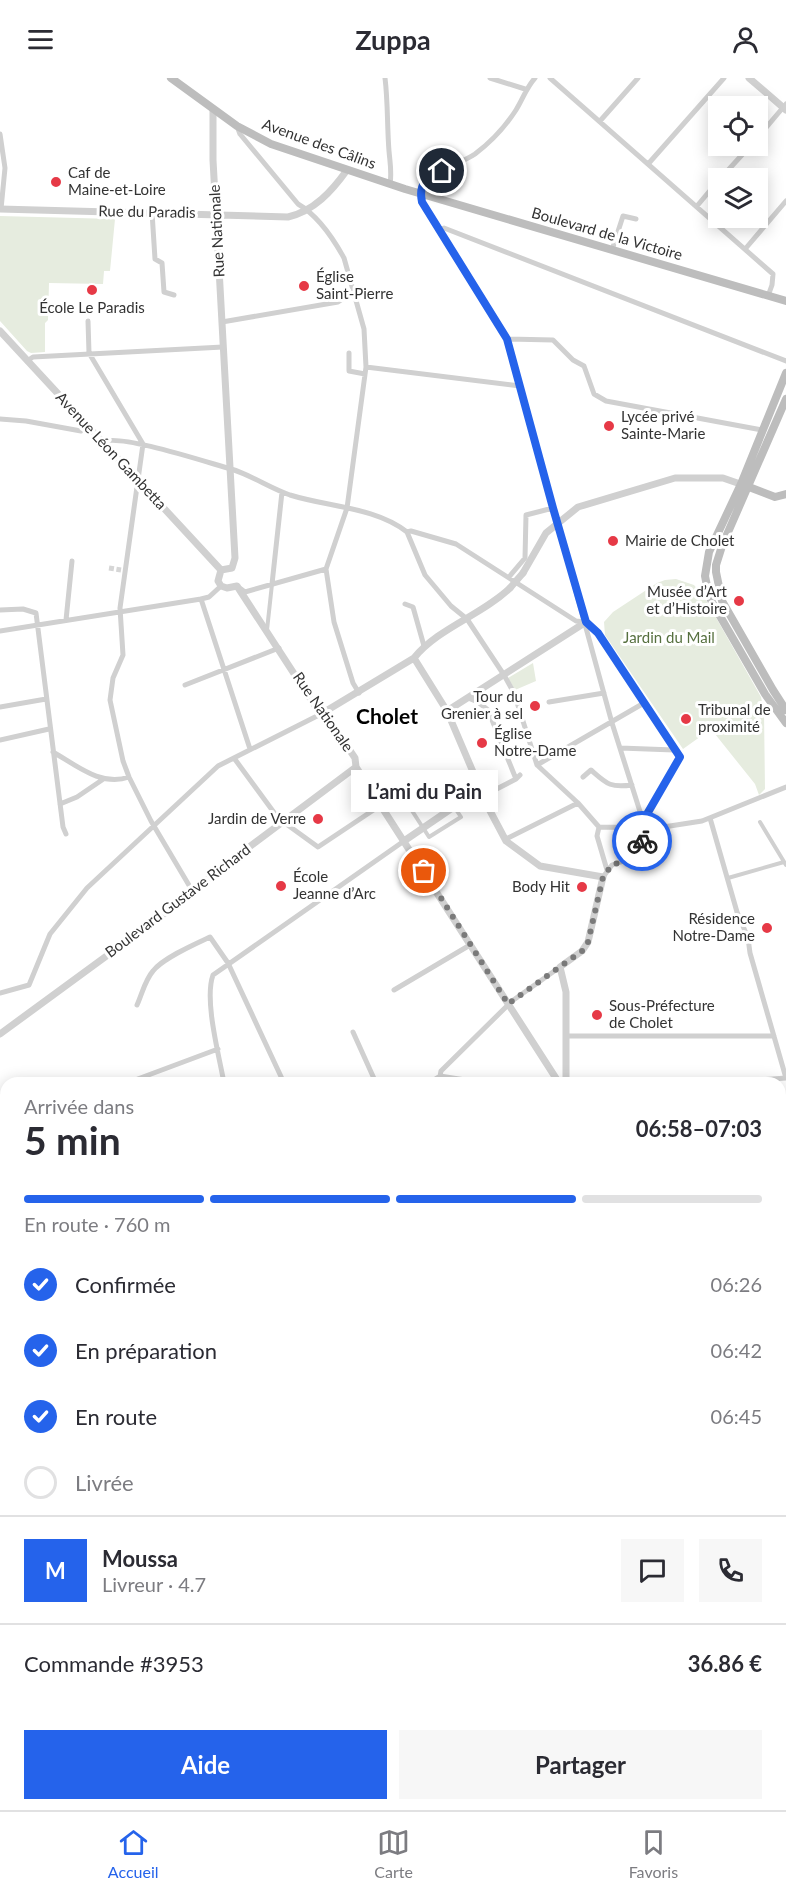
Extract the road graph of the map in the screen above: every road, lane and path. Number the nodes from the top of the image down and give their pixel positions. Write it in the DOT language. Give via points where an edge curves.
graph roads {
  1 [pos="171,78"];
  2 [pos="385,78"];
  3 [pos="490,78"];
  4 [pos="535,78"];
  5 [pos="550,78"];
  6 [pos="638,78"];
  7 [pos="724,78"];
  8 [pos="749,78"];
  9 [pos="525,89"];
  10 [pos="785,107"];
  11 [pos="213,110"];
  12 [pos="600,121"];
  13 [pos="237,126"];
  14 [pos="768,126"];
  15 [pos="0,134"];
  16 [pos="741,156"];
  17 [pos="649,163"];
  18 [pos="731,168"];
  19 [pos="347,170"];
  20 [pos="390,184"];
  21 [pos="420,193"];
  22 [pos="708,194"];
  23 [pos="786,201"];
  24 [pos="697,206"];
  25 [pos="1,209"];
  26 [pos="308,210"];
  27 [pos="152,212"];
  28 [pos="216,214"];
  29 [pos="636,219"];
  30 [pos="438,230"];
  31 [pos="746,248"];
  32 [pos="612,250"];
  33 [pos="353,292"];
  34 [pos="174,295"];
  35 [pos="768,296"];
  36 [pos="786,301"];
  37 [pos="88,321"];
  38 [pos="222,322"];
  39 [pos="0,332"];
  40 [pos="507,339"];
  41 [pos="223,347"];
  42 [pos="88,353"];
  43 [pos="349,353"];
  44 [pos="27,361"];
  45 [pos="786,362"];
  46 [pos="366,370"];
  47 [pos="786,373"];
  48 [pos="520,386"];
  49 [pos="786,399"];
  50 [pos="0,419"];
  51 [pos="89,427"];
  52 [pos="762,430"];
  53 [pos="102,442"];
  54 [pos="143,444"];
  55 [pos="231,469"];
  56 [pos="138,479"];
  57 [pos="745,485"];
  58 [pos="282,492"];
  59 [pos="786,494"];
  60 [pos="346,507"];
  61 [pos="553,508"];
  62 [pos="557,522"];
  63 [pos="407,532"];
  64 [pos="72,563"];
  65 [pos="716,565"];
  66 [pos="706,566"];
  67 [pos="326,569"];
  68 [pos="221,570"];
  69 [pos="509,577"];
  70 [pos="272,584"];
  71 [pos="221,586"];
  72 [pos="237,586"];
  73 [pos="201,599"];
  74 [pos="405,604"];
  75 [pos="0,610"];
  76 [pos="120,612"];
  77 [pos="467,619"];
  78 [pos="66,620"];
  79 [pos="586,622"];
  80 [pos="38,625"];
  81 [pos="0,631"];
  82 [pos="267,631"];
  83 [pos="424,646"];
  84 [pos="279,648"];
  85 [pos="414,658"];
  86 [pos="224,669"];
  87 [pos="504,675"];
  88 [pos="185,685"];
  89 [pos="359,693"];
  90 [pos="604,693"];
  91 [pos="468,698"];
  92 [pos="46,699"];
  93 [pos="549,702"];
  94 [pos="644,704"];
  95 [pos="0,707"];
  96 [pos="786,710"];
  97 [pos="447,711"];
  98 [pos="321,714"];
  99 [pos="612,723"];
  100 [pos="786,723"];
  101 [pos="49,729"];
  102 [pos="0,740"];
  103 [pos="620,748"];
  104 [pos="250,749"];
  105 [pos="674,750"];
  106 [pos="53,752"];
  107 [pos="236,760"];
  108 [pos="537,765"];
  109 [pos="356,766"];
  110 [pos="129,777"];
  111 [pos="583,777"];
  112 [pos="102,780"];
  113 [pos="632,785"];
  114 [pos="786,787"];
  115 [pos="482,793"];
  116 [pos="578,803"];
  117 [pos="60,804"];
  118 [pos="381,806"];
  119 [pos="455,806"];
  120 [pos="711,818"];
  121 [pos="283,821"];
  122 [pos="643,821"];
  123 [pos="760,822"];
  124 [pos="154,826"];
  125 [pos="599,827"];
  126 [pos="423,828"];
  127 [pos="643,828"];
  128 [pos="66,834"];
  129 [pos="404,841"];
  130 [pos="506,841"];
  131 [pos="785,864"];
  132 [pos="607,870"];
  133 [pos="603,877"];
  134 [pos="728,878"];
  135 [pos="193,892"];
  136 [pos="470,945"];
  137 [pos="228,963"];
  138 [pos="560,967"];
  139 [pos="394,990"];
  140 [pos="0,993"];
  141 [pos="508,1004"];
  142 [pos="137,1005"];
  143 [pos="353,1032"];
  144 [pos="0,1034"];
  145 [pos="566,1036"];
  146 [pos="774,1036"];
  147 [pos="218,1049"];
  148 [pos="440,1076"];
  149 [pos="143,1077"];
  150 [pos="223,1077"];
  151 [pos="281,1077"];
  152 [pos="373,1077"];
  153 [pos="446,1077"];
  154 [pos="555,1077"];
  155 [pos="566,1077"];
  156 [pos="786,1077"];
  1 -- 11 [label="main road, Avenue des Câlins"];
  2 -- 20 [label="street"];
  3 -- 9 [label="street"];
  4 -- 9 [label="street"];
  5 -- 12 [label="street"];
  6 -- 12 [label="street"];
  7 -- 17 [label="street"];
  8 -- 10 [label="street"];
  9 -- 21 [label="street" via="503,129 474,155 428,178"];
  10 -- 14 [label="street"];
  11 -- 13 [label="main road, Avenue des Câlins"];
  11 -- 28 [label="street, Rue Nationale" via="211,160"];
  12 -- 17 [label="street"];
  13 -- 19 [label="main road, Avenue des Câlins" via="271,144"];
  13 -- 26 [label="street" via="297,204"];
  15 -- 25 [label="street" via="5,168"];
  16 -- 18 [label="street"];
  17 -- 24 [label="street"];
  19 -- 20 [label="main road, Avenue des Câlins"];
  19 -- 26 [label="street, Rue du Paradis" via="334,188"];
  20 -- 21 [label="main road, Avenue des Câlins"];
  21 -- 30 [label="street"];
  21 -- 32 [label="main road, Boulevard de la Victoire"];
  22 -- 24 [label="street"];
  23 -- 31 [label="street"];
  24 -- 31 [label="street"];
  25 -- 27 [label="street, Rue du Paradis"];
  26 -- 28 [label="street, Rue du Paradis" via="288,217"];
  26 -- 33 [label="street" via="343,255"];
  27 -- 28 [label="street, Rue du Paradis"];
  27 -- 34 [label="street" via="155,259 162,263 164,292"];
  28 -- 38 [label="street, Rue Nationale"];
  29 -- 32 [label="street" via="623,216"];
  30 -- 40 [label="street"];
  30 -- 45 [label="street" via="444,228"];
  31 -- 35 [label="street" via="773,274"];
  32 -- 35 [label="main road, Boulevard de la Victoire"];
  33 -- 38 [label="street" via="338,302"];
  33 -- 46 [label="street" via="364,329"];
  35 -- 36 [label="main road, Boulevard de la Victoire"];
  37 -- 42 [label="street"];
  38 -- 41 [label="street, Rue Nationale"];
  39 -- 44 [label="street, Avenue Léon Gambetta"];
  40 -- 48 [label="street"];
  40 -- 52 [label="street" via="553,340 584,366 594,394 606,401"];
  41 -- 42 [label="street"];
  41 -- 55 [label="street, Rue Nationale"];
  42 -- 44 [label="street" via="33,357"];
  42 -- 54 [label="street"];
  43 -- 46 [label="street" via="349,371"];
  44 -- 51 [label="street, Avenue Léon Gambetta"];
  46 -- 48 [label="street"];
  46 -- 60 [label="street"];
  47 -- 52 [label="main road"];
  48 -- 61 [label="street"];
  49 -- 57 [label="main road"];
  50 -- 51 [label="street" via="81,431"];
  51 -- 53 [label="street, Avenue Léon Gambetta"];
  52 -- 57 [label="main road"];
  53 -- 54 [label="street" via="108,439"];
  53 -- 56 [label="street, Avenue Léon Gambetta"];
  54 -- 55 [label="street"];
  54 -- 56 [label="street"];
  55 -- 58 [label="street"];
  55 -- 68 [label="street, Rue Nationale" via="235,558 231,568"];
  56 -- 68 [label="street, Avenue Léon Gambetta"];
  56 -- 76 [label="street"];
  57 -- 59 [label="main road" via="776,497"];
  57 -- 62 [label="street" via="710,477 675,478 578,507"];
  57 -- 65 [label="main road"];
  57 -- 66 [label="main road" via="709,552"];
  58 -- 60 [label="street"];
  58 -- 70 [label="street"];
  60 -- 63 [label="street" via="376,516"];
  60 -- 67 [label="street"];
  61 -- 62 [label="street"];
  61 -- 69 [label="street" via="526,515 525,558"];
  62 -- 77 [label="street, bridge" via="510,588"];
  62 -- 79 [label="street"];
  63 -- 69 [label="street" via="456,544"];
  63 -- 77 [label="street" via="425,575"];
  64 -- 78 [label="street"];
  65 -- 66 [label="street"];
  65 -- 96 [label="main road" via="722,601"];
  66 -- 100 [label="main road" via="713,604 759,685"];
  67 -- 70 [label="street"];
  67 -- 89 [label="street" via="334,622"];
  68 -- 71 [label="street"];
  69 -- 79 [label="street" via="576,621"];
  70 -- 72 [label="street" via="245,592"];
  70 -- 82 [label="street"];
  71 -- 72 [label="street"];
  71 -- 73 [label="street"];
  72 -- 82 [label="street, Rue Nationale"];
  73 -- 76 [label="street"];
  73 -- 86 [label="street"];
  74 -- 83 [label="street" via="413,607"];
  75 -- 80 [label="street" via="36,613"];
  76 -- 78 [label="street"];
  76 -- 110 [label="street" via="123,655 113,678 110,700"];
  77 -- 83 [label="street"];
  77 -- 87 [label="street"];
  78 -- 80 [label="street"];
  79 -- 87 [label="street"];
  79 -- 90 [label="street"];
  79 -- 94 [label="street" via="598,633"];
  80 -- 81 [label="street"];
  80 -- 92 [label="street"];
  82 -- 84 [label="street, Rue Nationale"];
  83 -- 85 [label="street"];
  84 -- 86 [label="street"];
  84 -- 98 [label="street, Rue Nationale"];
  85 -- 89 [label="street"];
  85 -- 97 [label="street"];
  86 -- 88 [label="street"];
  86 -- 104 [label="street"];
  87 -- 91 [label="street"];
  87 -- 108 [label="street" via="514,693"];
  89 -- 98 [label="street"];
  90 -- 93 [label="street"];
  90 -- 99 [label="street"];
  91 -- 97 [label="street"];
  91 -- 115 [label="street" via="488,710 518,777"];
  92 -- 95 [label="street"];
  92 -- 101 [label="street"];
  94 -- 99 [label="street"];
  94 -- 105 [label="street"];
  97 -- 115 [label="street"];
  98 -- 104 [label="street"];
  98 -- 109 [label="street, Rue Nationale" via="328,718 355,758"];
  99 -- 103 [label="street"];
  99 -- 108 [label="street"];
  101 -- 102 [label="street"];
  101 -- 106 [label="street"];
  103 -- 105 [label="street"];
  103 -- 113 [label="street"];
  104 -- 107 [label="street"];
  105 -- 122 [label="street" via="680,757"];
  106 -- 112 [label="street"];
  106 -- 117 [label="street"];
  107 -- 121 [label="street"];
  107 -- 124 [label="street" via="218,766"];
  108 -- 116 [label="street"];
  109 -- 118 [label="street, Rue Nationale"];
  109 -- 121 [label="street, Boulevard Gustave Richard"];
  110 -- 112 [label="street"];
  110 -- 124 [label="street"];
  111 -- 113 [label="street" via="591,770 614,787"];
  112 -- 117 [label="street"];
  113 -- 122 [label="street"];
  114 -- 120 [label="street"];
  115 -- 119 [label="street"];
  115 -- 130 [label="street"];
  116 -- 125 [label="street"];
  116 -- 130 [label="street"];
  117 -- 128 [label="street"];
  118 -- 121 [label="street" via="318,847"];
  118 -- 129 [label="street, Rue Nationale"];
  119 -- 126 [label="street"];
  119 -- 126 [label="street" via="461,817 429,837"];
  119 -- 126 [label="street" via="438,783 407,803"];
  120 -- 127 [label="street"];
  120 -- 134 [label="street"];
  121 -- 135 [label="street, Boulevard Gustave Richard"];
  122 -- 127 [label="street"];
  123 -- 131 [label="street"];
  124 -- 135 [label="street"];
  124 -- 140 [label="street" via="87,888 50,934 29,985"];
  125 -- 127 [label="street"];
  125 -- 132 [label="street" via="597,836"];
  126 -- 129 [label="street"];
  127 -- 132 [label="street" via="641,855"];
  129 -- 136 [label="street, Rue Nationale"];
  129 -- 137 [label="street"];
  130 -- 133 [label="street" via="540,866"];
  131 -- 134 [label="street"];
  132 -- 133 [label="street"];
  133 -- 138 [label="street" via="588,942"];
  134 -- 146 [label="street"];
  135 -- 144 [label="street, Boulevard Gustave Richard"];
  136 -- 139 [label="street"];
  136 -- 141 [label="street, Rue Nationale"];
  137 -- 142 [label="street" via="210,937 159,965"];
  137 -- 147 [label="street" via="213,975 210,984"];
  137 -- 151 [label="street"];
  138 -- 141 [label="street"];
  138 -- 145 [label="street" via="566,992"];
  141 -- 148 [label="street"];
  141 -- 154 [label="street, Rue Nationale"];
  143 -- 152 [label="street"];
  145 -- 146 [label="street"];
  145 -- 155 [label="street"];
  146 -- 156 [label="street"];
  147 -- 149 [label="street"];
  147 -- 150 [label="street"];
  148 -- 153 [label="street"];
}
